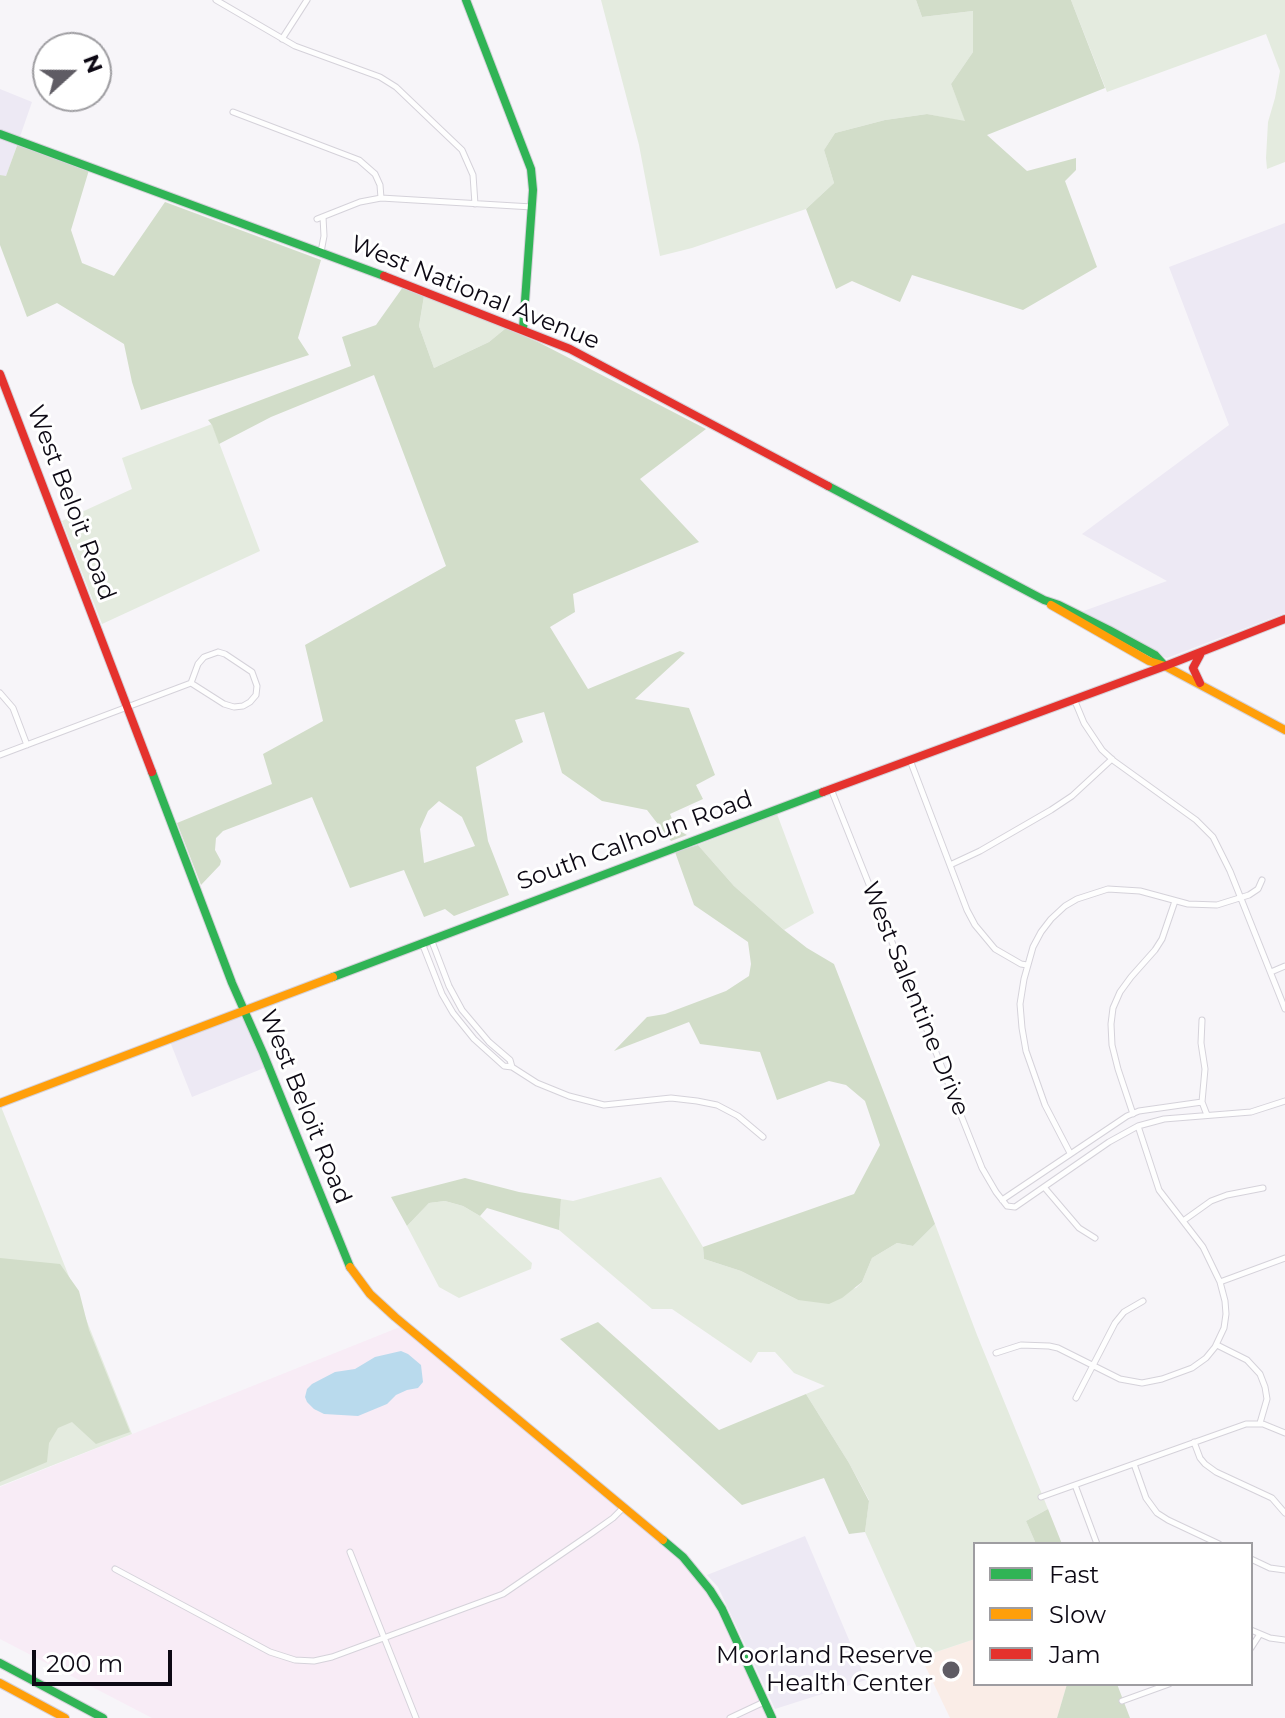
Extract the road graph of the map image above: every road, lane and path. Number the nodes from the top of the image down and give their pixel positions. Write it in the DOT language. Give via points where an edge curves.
graph roads {
  1 [pos="216,0"];
  2 [pos="307,0"];
  3 [pos="466,0"];
  4 [pos="282,39"];
  5 [pos="233,112"];
  6 [pos="0,134"];
  7 [pos="381,198"];
  8 [pos="475,204"];
  9 [pos="532,207"];
  10 [pos="321,253"];
  11 [pos="523,329"];
  12 [pos="0,374"];
  13 [pos="1044,600"];
  14 [pos="1285,619"];
  15 [pos="1132,651"];
  16 [pos="1201,653"];
  17 [pos="1165,666"];
  18 [pos="1136,677"];
  19 [pos="191,683"];
  20 [pos="1201,685"];
  21 [pos="0,693"];
  22 [pos="1074,699"];
  23 [pos="127,707"];
  24 [pos="1285,730"];
  25 [pos="27,745"];
  26 [pos="0,755"];
  27 [pos="1112,759"];
  28 [pos="910,760"];
  29 [pos="831,789"];
  30 [pos="950,865"];
  31 [pos="1262,880"];
  32 [pos="1241,898"];
  33 [pos="1175,901"];
  34 [pos="426,941"];
  35 [pos="1027,965"];
  36 [pos="1285,966"];
  37 [pos="1271,972"];
  38 [pos="461,1008"];
  39 [pos="1285,1009"];
  40 [pos="245,1010"];
  41 [pos="453,1013"];
  42 [pos="1202,1020"];
  43 [pos="486,1038"];
  44 [pos="479,1044"];
  45 [pos="512,1067"];
  46 [pos="1285,1101"];
  47 [pos="1202,1102"];
  48 [pos="0,1103"];
  49 [pos="1133,1114"];
  50 [pos="1207,1115"];
  51 [pos="1138,1126"];
  52 [pos="763,1137"];
  53 [pos="1070,1153"];
  54 [pos="1044,1187"];
  55 [pos="1263,1188"];
  56 [pos="1004,1203"];
  57 [pos="1183,1221"];
  58 [pos="1095,1238"];
  59 [pos="1285,1258"];
  60 [pos="1220,1282"];
  61 [pos="1143,1301"];
  62 [pos="1217,1345"];
  63 [pos="996,1353"];
  64 [pos="1093,1366"];
  65 [pos="1076,1398"];
  66 [pos="1260,1423"];
  67 [pos="1285,1433"];
  68 [pos="1194,1442"];
  69 [pos="1134,1464"];
  70 [pos="1075,1485"];
  71 [pos="1041,1497"];
  72 [pos="623,1508"];
  73 [pos="1285,1513"];
  74 [pos="1096,1542"];
  75 [pos="1215,1542"];
  76 [pos="350,1552"];
  77 [pos="1253,1560"];
  78 [pos="115,1569"];
  79 [pos="1285,1570"];
  80 [pos="1253,1631"];
  81 [pos="1260,1634"];
  82 [pos="385,1638"];
  83 [pos="1285,1640"];
  84 [pos="1253,1645"];
  85 [pos="0,1663"];
  86 [pos="0,1683"];
  87 [pos="1148,1688"];
  88 [pos="1122,1701"];
  89 [pos="764,1702"];
  90 [pos="65,1718"];
  91 [pos="103,1718"];
  92 [pos="416,1718"];
  93 [pos="730,1718"];
  94 [pos="772,1718"];
  1 -- 4 [label="street"];
  2 -- 4 [label="street"];
  3 -- 9 [label="main road" via="528,157"];
  4 -- 8 [label="street" via="380,77 405,94 462,150 473,175"];
  5 -- 7 [label="street" via="359,160 375,174"];
  6 -- 10 [label="main road, West National Avenue"];
  7 -- 8 [label="street"];
  7 -- 10 [label="street" via="320,218"];
  8 -- 9 [label="street"];
  9 -- 11 [label="main road"];
  10 -- 11 [label="main road, West National Avenue"];
  11 -- 13 [label="main road, West National Avenue" via="582,355"];
  12 -- 23 [label="main road, West Beloit Road"];
  13 -- 15 [label="main road, West National Avenue"];
  13 -- 17 [label="main road, West National Avenue" via="1155,655"];
  14 -- 16 [label="main road, South Calhoun Road"];
  15 -- 17 [label="main road, West National Avenue"];
  15 -- 18 [label="main road" via="1140,662"];
  16 -- 17 [label="main road, South Calhoun Road"];
  16 -- 20 [label="main road" via="1193,668"];
  17 -- 18 [label="main road, South Calhoun Road"];
  17 -- 20 [label="main road, West National Avenue"];
  18 -- 22 [label="main road, South Calhoun Road"];
  19 -- 19 [label="street" via="204,657 218,652 252,672 256,695 234,707"];
  19 -- 23 [label="street"];
  20 -- 24 [label="main road, West National Avenue"];
  21 -- 25 [label="street" via="13,708"];
  22 -- 27 [label="street" via="1092,736"];
  22 -- 28 [label="main road, South Calhoun Road"];
  23 -- 25 [label="street"];
  23 -- 40 [label="main road, West Beloit Road"];
  25 -- 26 [label="street"];
  27 -- 30 [label="street" via="1072,796"];
  27 -- 32 [label="street" via="1205,828"];
  28 -- 29 [label="main road, South Calhoun Road"];
  28 -- 30 [label="street"];
  29 -- 34 [label="main road, South Calhoun Road"];
  29 -- 56 [label="street, West Salentine Drive" via="982,1168"];
  30 -- 35 [label="street" via="985,939"];
  31 -- 32 [label="street" via="1256,891"];
  32 -- 33 [label="street" via="1201,906"];
  32 -- 37 [label="street"];
  33 -- 35 [label="street" via="1123,888 1077,899 1041,932"];
  33 -- 49 [label="street" via="1162,939 1125,984 1113,1008 1112,1045"];
  34 -- 38 [label="street"];
  34 -- 40 [label="main road, South Calhoun Road"];
  34 -- 41 [label="street"];
  35 -- 53 [label="street" via="1020,1004 1026,1051"];
  36 -- 37 [label="street"];
  37 -- 39 [label="street"];
  38 -- 41 [label="street"];
  38 -- 43 [label="street"];
  40 -- 48 [label="main road, South Calhoun Road"];
  40 -- 72 [label="main road, West Beloit Road" via="342,1251 361,1283"];
  41 -- 44 [label="street"];
  42 -- 47 [label="street"];
  43 -- 44 [label="street"];
  43 -- 45 [label="street"];
  44 -- 45 [label="street"];
  45 -- 52 [label="street" via="537,1083 604,1105 671,1098 717,1105"];
  46 -- 50 [label="street" via="1251,1112"];
  47 -- 49 [label="street"];
  47 -- 50 [label="street"];
  49 -- 53 [label="street"];
  50 -- 51 [label="street"];
  51 -- 54 [label="street"];
  51 -- 57 [label="street" via="1159,1190"];
  53 -- 56 [label="street"];
  54 -- 56 [label="street" via="1015,1207"];
  54 -- 58 [label="street" via="1079,1228"];
  55 -- 57 [label="street" via="1211,1201"];
  57 -- 60 [label="street"];
  59 -- 60 [label="street"];
  60 -- 62 [label="street" via="1226,1310"];
  61 -- 64 [label="street" via="1118,1318"];
  62 -- 64 [label="street" via="1192,1368 1153,1382 1129,1382"];
  62 -- 66 [label="street" via="1247,1360 1260,1374 1267,1399"];
  63 -- 64 [label="street" via="1039,1344"];
  64 -- 65 [label="street"];
  66 -- 67 [label="street"];
  66 -- 68 [label="street"];
  68 -- 69 [label="street"];
  68 -- 73 [label="street" via="1211,1468 1272,1498"];
  69 -- 70 [label="street"];
  69 -- 75 [label="street" via="1157,1513"];
  70 -- 71 [label="street"];
  70 -- 74 [label="street"];
  72 -- 82 [label="street" via="513,1588"];
  72 -- 89 [label="main road, West Beloit Road" via="683,1557 710,1590"];
  76 -- 82 [label="street"];
  77 -- 79 [label="street"];
  78 -- 82 [label="street" via="286,1658 323,1660"];
  80 -- 81 [label="street"];
  81 -- 83 [label="street"];
  81 -- 84 [label="street"];
  82 -- 92 [label="street"];
  85 -- 91 [label="main road"];
  86 -- 90 [label="main road"];
  87 -- 88 [label="street"];
  89 -- 93 [label="street"];
  89 -- 94 [label="main road, West Beloit Road"];
}
